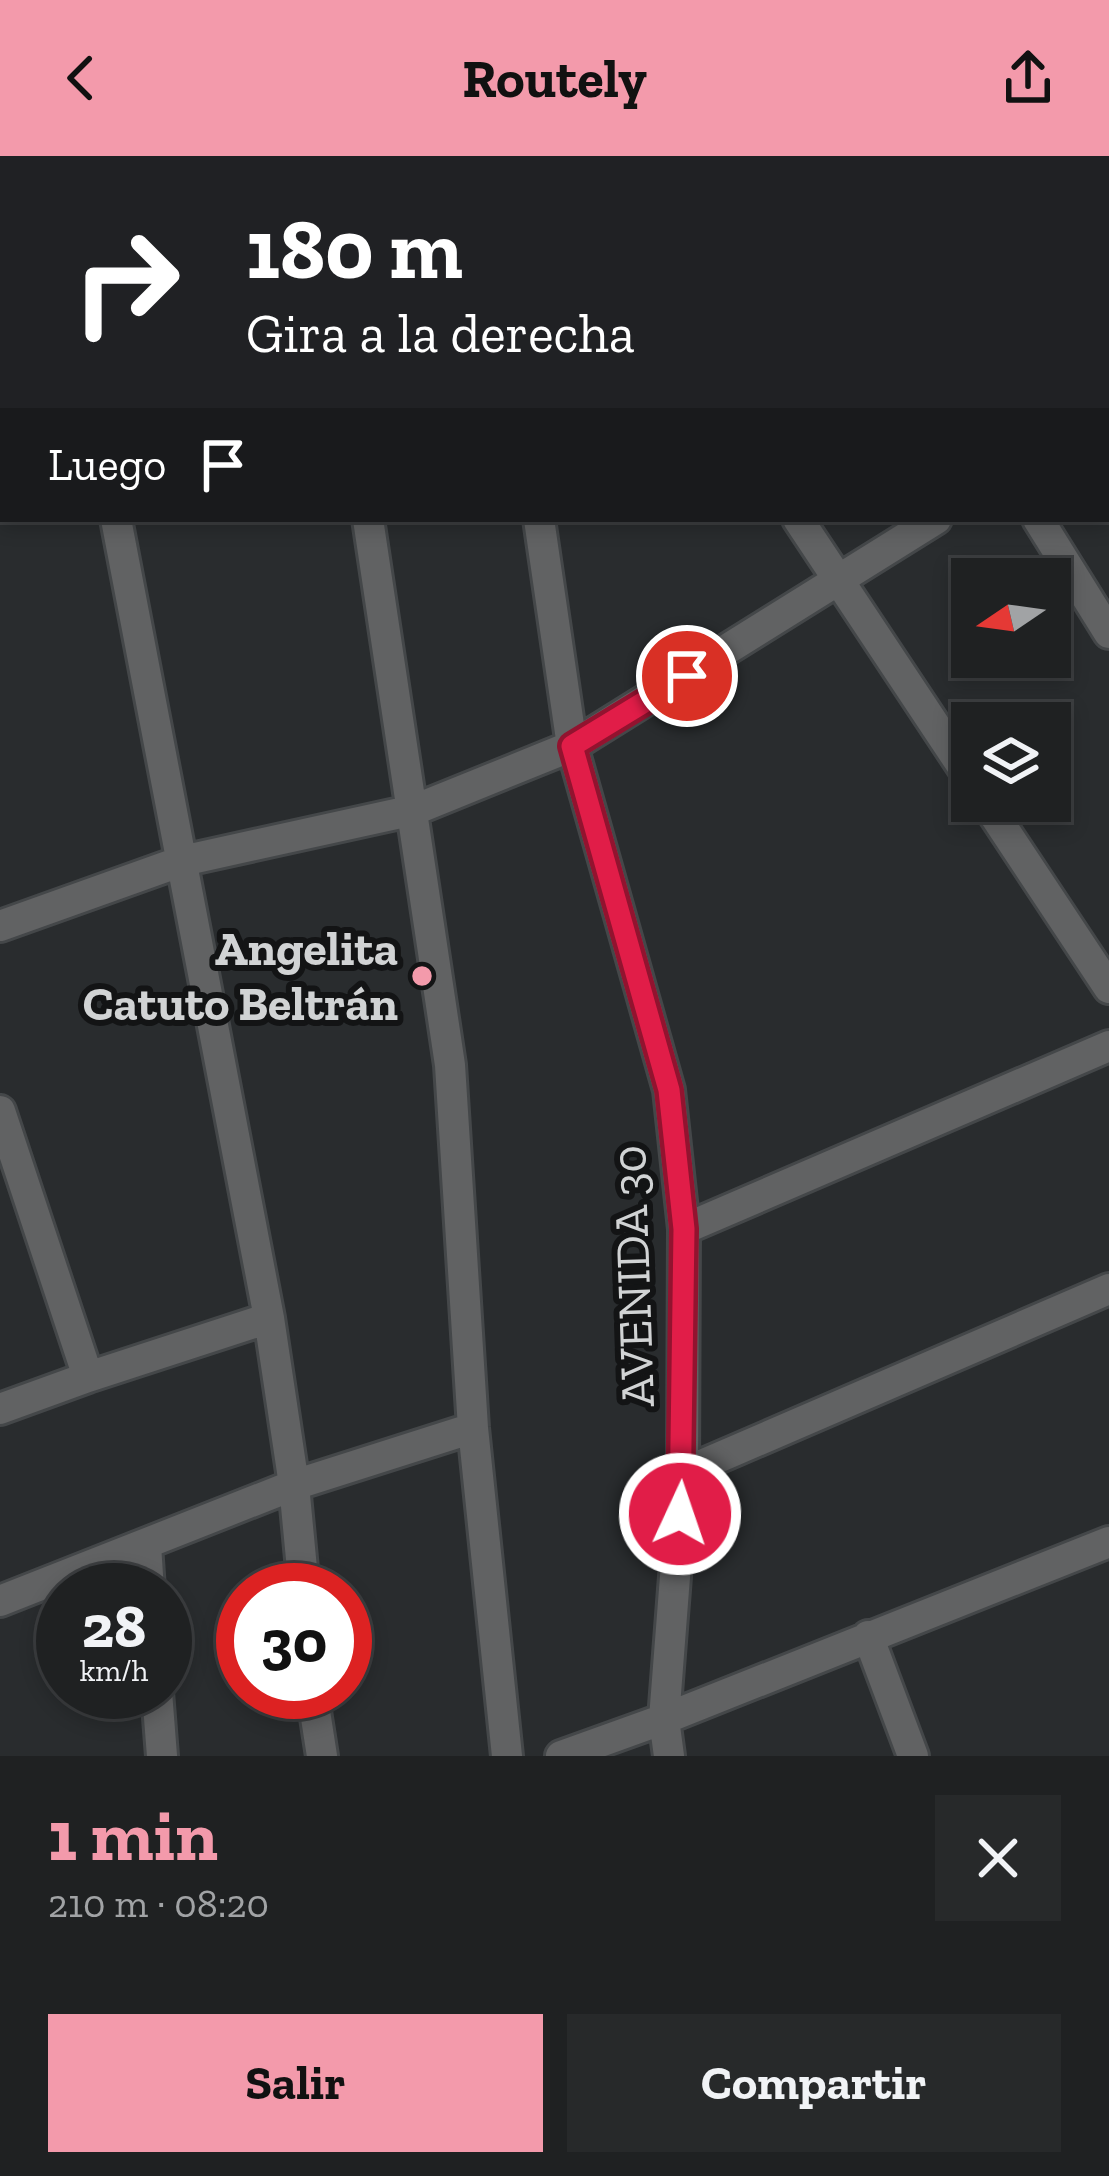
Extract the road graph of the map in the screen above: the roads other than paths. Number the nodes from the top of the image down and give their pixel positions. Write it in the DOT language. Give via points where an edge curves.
graph roads {
  1 [pos="117,522"];
  2 [pos="368,522"];
  3 [pos="539,522"];
  4 [pos="800,522"];
  5 [pos="931,522"];
  6 [pos="1040,522"];
  7 [pos="840,582"];
  8 [pos="1109,633"];
  9 [pos="572,746"];
  10 [pos="951,749"];
  11 [pos="414,811"];
  12 [pos="999,822"];
  13 [pos="182,860"];
  14 [pos="0,926"];
  15 [pos="1109,988"];
  16 [pos="1109,1046"];
  17 [pos="0,1111"];
  18 [pos="684,1229"];
  19 [pos="1109,1289"];
  20 [pos="269,1318"];
  21 [pos="88,1377"];
  22 [pos="0,1409"];
  23 [pos="473,1428"];
  24 [pos="683,1473"];
  25 [pos="294,1485"];
  26 [pos="1109,1542"];
  27 [pos="146,1545"];
  28 [pos="147,1563"];
  29 [pos="301,1563"];
  30 [pos="0,1601"];
  31 [pos="868,1636"];
  32 [pos="159,1719"];
  33 [pos="316,1719"];
  34 [pos="664,1719"];
  35 [pos="162,1756"];
  36 [pos="322,1756"];
  37 [pos="507,1756"];
  38 [pos="561,1756"];
  39 [pos="669,1756"];
  40 [pos="913,1756"];
  1 -- 13 [label="street"];
  2 -- 11 [label="street"];
  3 -- 9 [label="street, AVENIDA 30"];
  4 -- 7 [label="street"];
  5 -- 7 [label="street"];
  6 -- 8 [label="street"];
  7 -- 9 [label="street"];
  7 -- 10 [label="street"];
  9 -- 11 [label="street"];
  9 -- 18 [label="street, AVENIDA 30" via="669,1090"];
  11 -- 13 [label="street"];
  11 -- 23 [label="street" via="450,1064"];
  12 -- 15 [label="street"];
  13 -- 14 [label="street"];
  13 -- 20 [label="street"];
  16 -- 18 [label="street"];
  17 -- 21 [label="street"];
  18 -- 24 [label="street, AVENIDA 30"];
  19 -- 24 [label="street"];
  20 -- 21 [label="street"];
  20 -- 25 [label="street"];
  21 -- 22 [label="street"];
  23 -- 25 [label="street"];
  23 -- 37 [label="street"];
  24 -- 34 [label="street, AVENIDA 30"];
  25 -- 27 [label="street"];
  25 -- 29 [label="street"];
  26 -- 31 [label="street"];
  27 -- 28 [label="street"];
  27 -- 30 [label="street"];
  31 -- 34 [label="street"];
  31 -- 40 [label="street"];
  32 -- 35 [label="street"];
  33 -- 36 [label="street"];
  34 -- 38 [label="street"];
  34 -- 39 [label="street, AVENIDA 30"];
}
